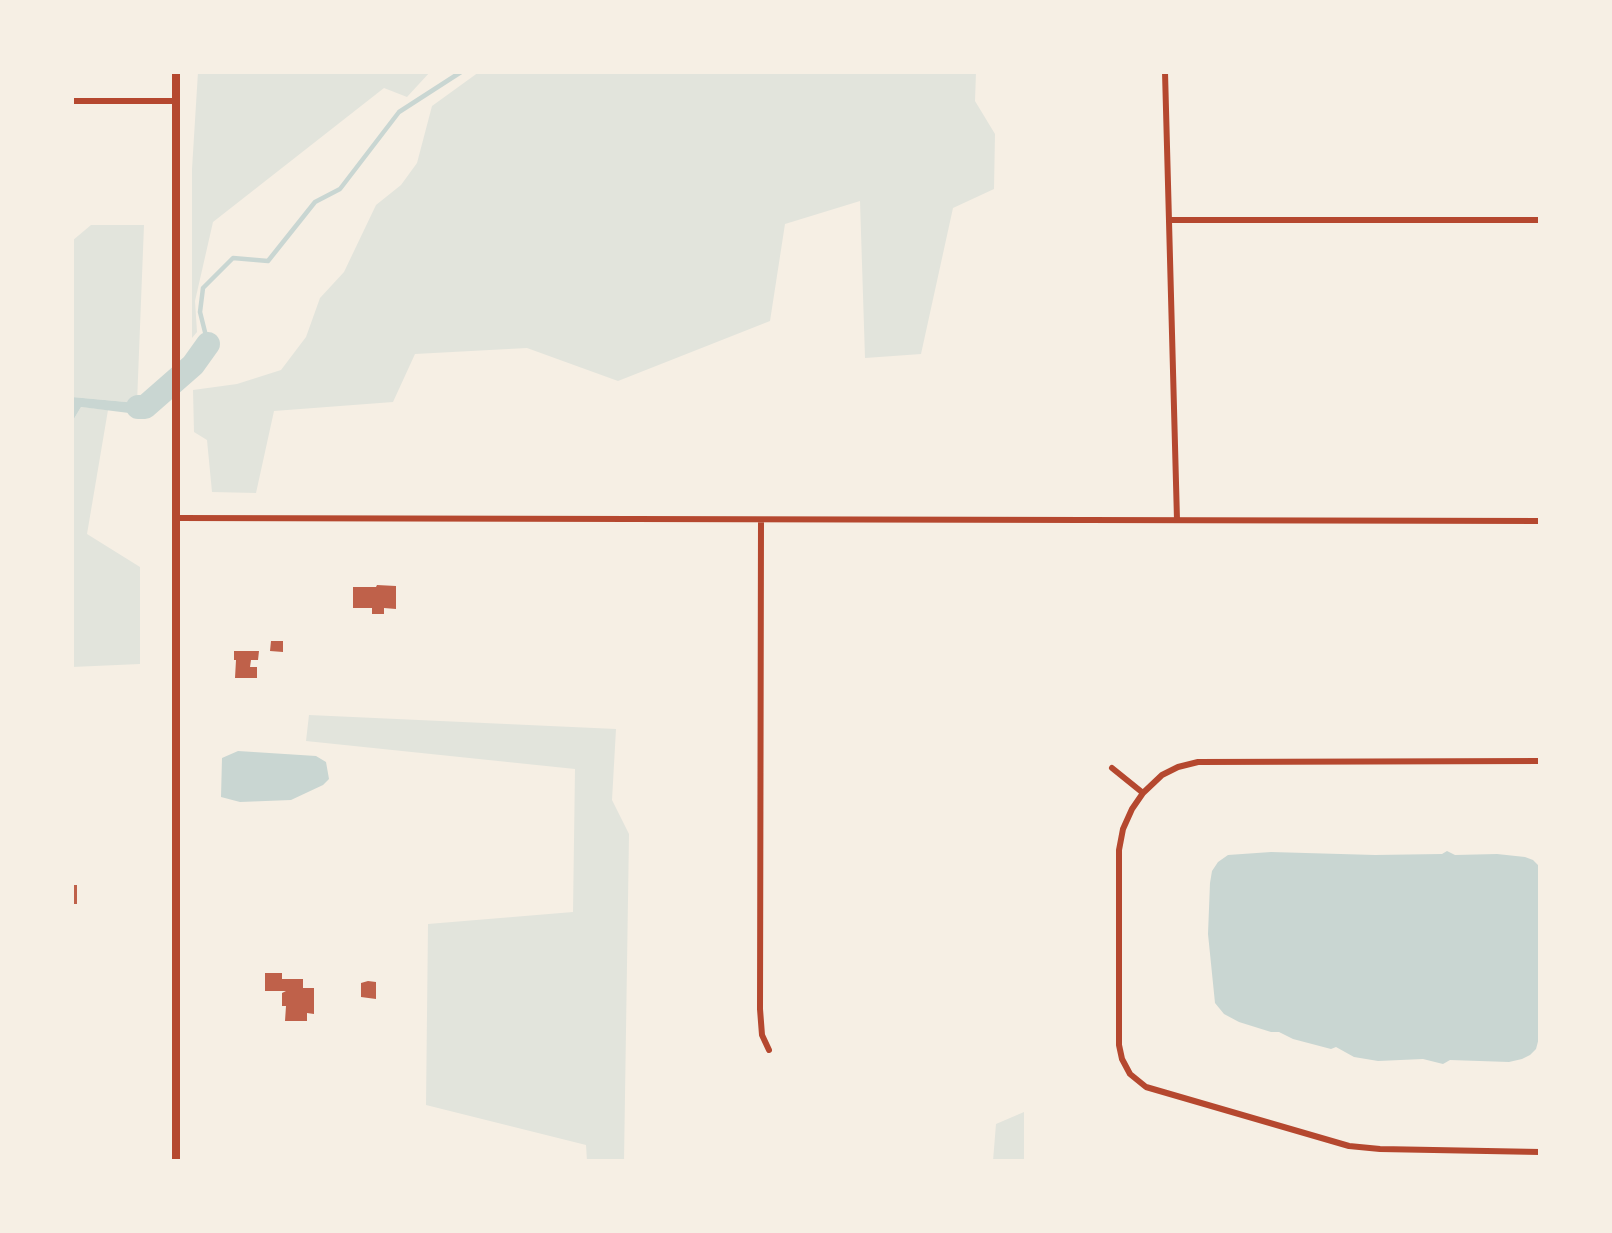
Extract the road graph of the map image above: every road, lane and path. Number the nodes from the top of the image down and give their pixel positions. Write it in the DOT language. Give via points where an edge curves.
graph roads {
  1 [pos="176,72"];
  2 [pos="1165,72"];
  3 [pos="72,101"];
  4 [pos="176,101"];
  5 [pos="1170,220"];
  6 [pos="1540,220"];
  7 [pos="177,519"];
  8 [pos="761,520"];
  9 [pos="1177,520"];
  10 [pos="1540,521"];
  11 [pos="1540,761"];
  12 [pos="1112,768"];
  13 [pos="1143,793"];
  14 [pos="769,1050"];
  15 [pos="1540,1152"];
  16 [pos="176,1161"];
  1 -- 4 [label="street"];
  2 -- 5 [label="street"];
  3 -- 4 [label="street"];
  4 -- 7 [label="street"];
  5 -- 6 [label="street"];
  5 -- 9 [label="street"];
  7 -- 8 [label="street"];
  7 -- 16 [label="street"];
  8 -- 9 [label="street"];
  8 -- 14 [label="street" via="760,1009 762,1035"];
  9 -- 10 [label="street"];
  11 -- 13 [label="street" via="1213,760 1178,767"];
  12 -- 13 [label="street"];
  13 -- 15 [label="street" via="1132,809 1119,849 1119,1045 1130,1074 1146,1087 1349,1146"];
}
